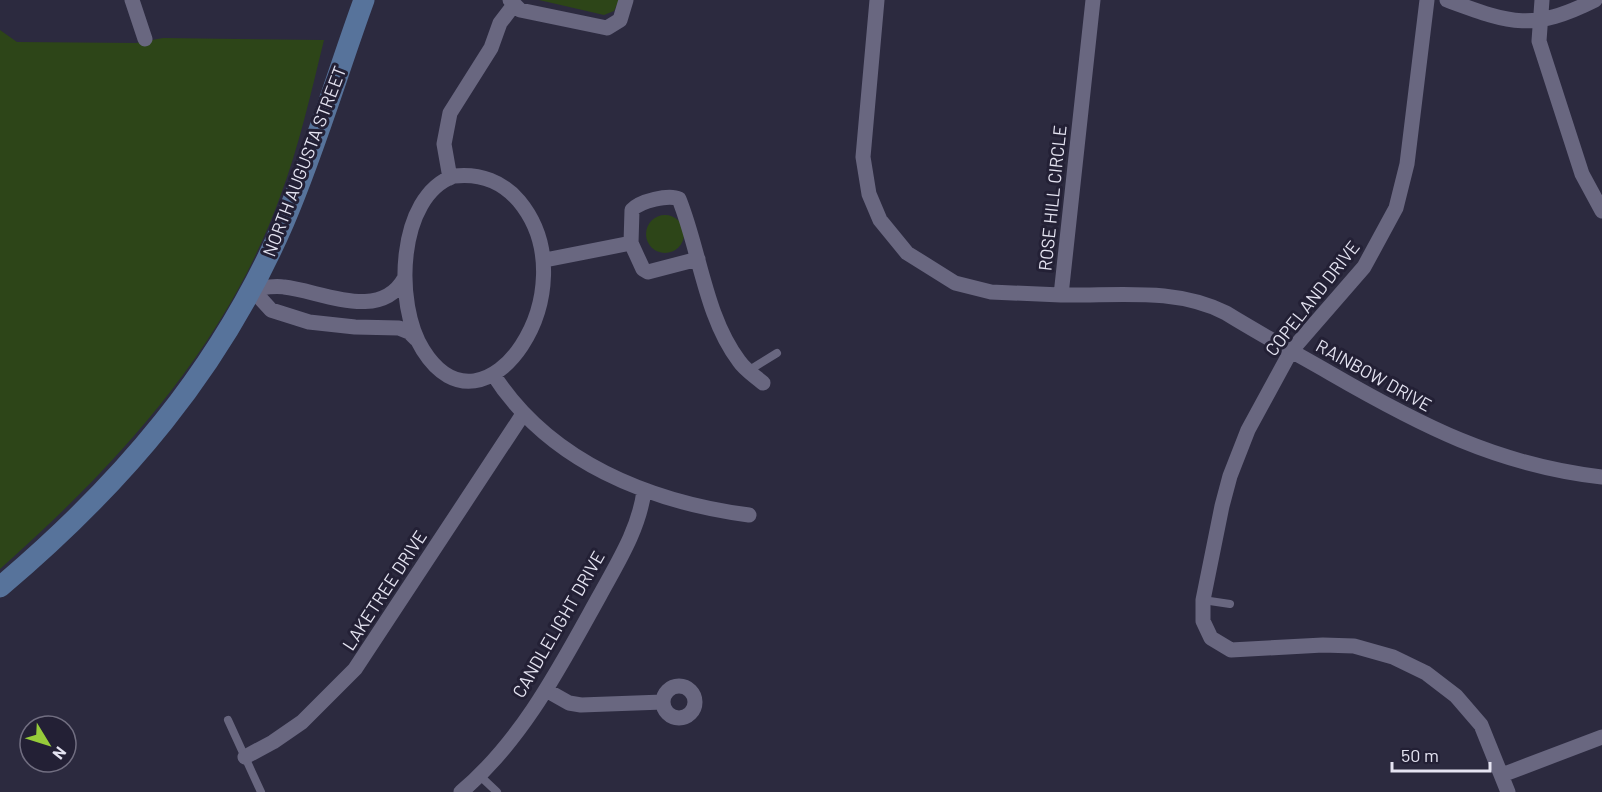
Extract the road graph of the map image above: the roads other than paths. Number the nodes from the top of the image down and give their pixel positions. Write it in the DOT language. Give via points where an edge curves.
graph roads {
  1 [pos="132,0"];
  2 [pos="354,0"];
  3 [pos="364,0"];
  4 [pos="626,0"];
  5 [pos="877,0"];
  6 [pos="1093,0"];
  7 [pos="1426,0"];
  8 [pos="1447,0"];
  9 [pos="1542,0"];
  10 [pos="1594,0"];
  11 [pos="512,3"];
  12 [pos="1539,21"];
  13 [pos="352,32"];
  14 [pos="145,39"];
  15 [pos="450,178"];
  16 [pos="1602,210"];
  17 [pos="631,243"];
  18 [pos="698,259"];
  19 [pos="545,260"];
  20 [pos="404,279"];
  21 [pos="252,289"];
  22 [pos="1061,295"];
  23 [pos="417,339"];
  24 [pos="1291,351"];
  25 [pos="777,353"];
  26 [pos="748,371"];
  27 [pos="493,374"];
  28 [pos="763,383"];
  29 [pos="523,414"];
  30 [pos="1602,477"];
  31 [pos="644,491"];
  32 [pos="749,515"];
  33 [pos="0,587"];
  34 [pos="1203,600"];
  35 [pos="1230,604"];
  36 [pos="546,690"];
  37 [pos="663,702"];
  38 [pos="228,720"];
  39 [pos="1602,737"];
  40 [pos="245,757"];
  41 [pos="479,775"];
  42 [pos="1502,775"];
  43 [pos="261,792"];
  44 [pos="461,792"];
  45 [pos="497,792"];
  46 [pos="1508,792"];
  1 -- 14 [label="street"];
  2 -- 13 [label="main road"];
  3 -- 13 [label="main road, NORTH AUGUSTA STREET"];
  4 -- 11 [label="street" via="620,20 607,28 532,14"];
  5 -- 22 [label="street, ROSE HILL CIRCLE" via="863,158 868,194 880,220 907,253 955,283 992,292"];
  6 -- 22 [label="street, ROSE HILL CIRCLE"];
  7 -- 24 [label="street, COPELAND DRIVE" via="1407,164 1396,208 1364,267"];
  8 -- 12 [label="street" via="1500,19"];
  9 -- 12 [label="street"];
  10 -- 12 [label="street"];
  11 -- 15 [label="street" via="491,48 450,113 444,144"];
  12 -- 16 [label="street" via="1539,41 1582,174"];
  13 -- 21 [label="main road, NORTH AUGUSTA STREET" via="293,201"];
  15 -- 19 [label="street" via="478,177 513,194 530,218"];
  15 -- 20 [label="street" via="434,186 422,207 410,238"];
  17 -- 18 [label="street" via="638,262 648,272"];
  17 -- 18 [label="street" via="630,213 634,207 676,197"];
  17 -- 19 [label="street"];
  18 -- 26 [label="street" via="721,328 733,353"];
  19 -- 27 [label="street" via="542,300 532,330 514,356"];
  20 -- 21 [label="street" via="385,299 375,301 318,296 284,286"];
  20 -- 23 [label="street" via="406,307"];
  21 -- 23 [label="street" via="271,310 309,322 399,328"];
  21 -- 33 [label="main road, NORTH AUGUSTA STREET" via="233,325 172,412 126,468 96,501"];
  22 -- 24 [label="street, RAINBOW DRIVE" via="1163,295 1193,300 1226,313"];
  23 -- 27 [label="street" via="430,360 450,375 468,380"];
  24 -- 30 [label="street, RAINBOW DRIVE" via="1409,419 1473,447 1541,467"];
  24 -- 34 [label="street, COPELAND DRIVE" via="1235,461"];
  25 -- 26 [label="lane"];
  26 -- 28 [label="street"];
  27 -- 29 [label="street"];
  29 -- 31 [label="street" via="585,461"];
  29 -- 40 [label="street, LAKETREE DRIVE" via="355,669 302,722"];
  31 -- 32 [label="street"];
  31 -- 36 [label="street, CANDLELIGHT DRIVE" via="642,509 630,538"];
  34 -- 35 [label="lane"];
  34 -- 42 [label="street, COPELAND DRIVE" via="1206,631 1217,644 1229,649 1354,646 1393,657 1426,673 1472,714 1486,733"];
  36 -- 37 [label="street" via="581,705"];
  36 -- 41 [label="street, CANDLELIGHT DRIVE"];
  38 -- 40 [label="lane"];
  39 -- 42 [label="street"];
  40 -- 43 [label="lane"];
  41 -- 44 [label="street, CANDLELIGHT DRIVE"];
  41 -- 45 [label="lane"];
  42 -- 46 [label="street, COPELAND DRIVE"];
}
